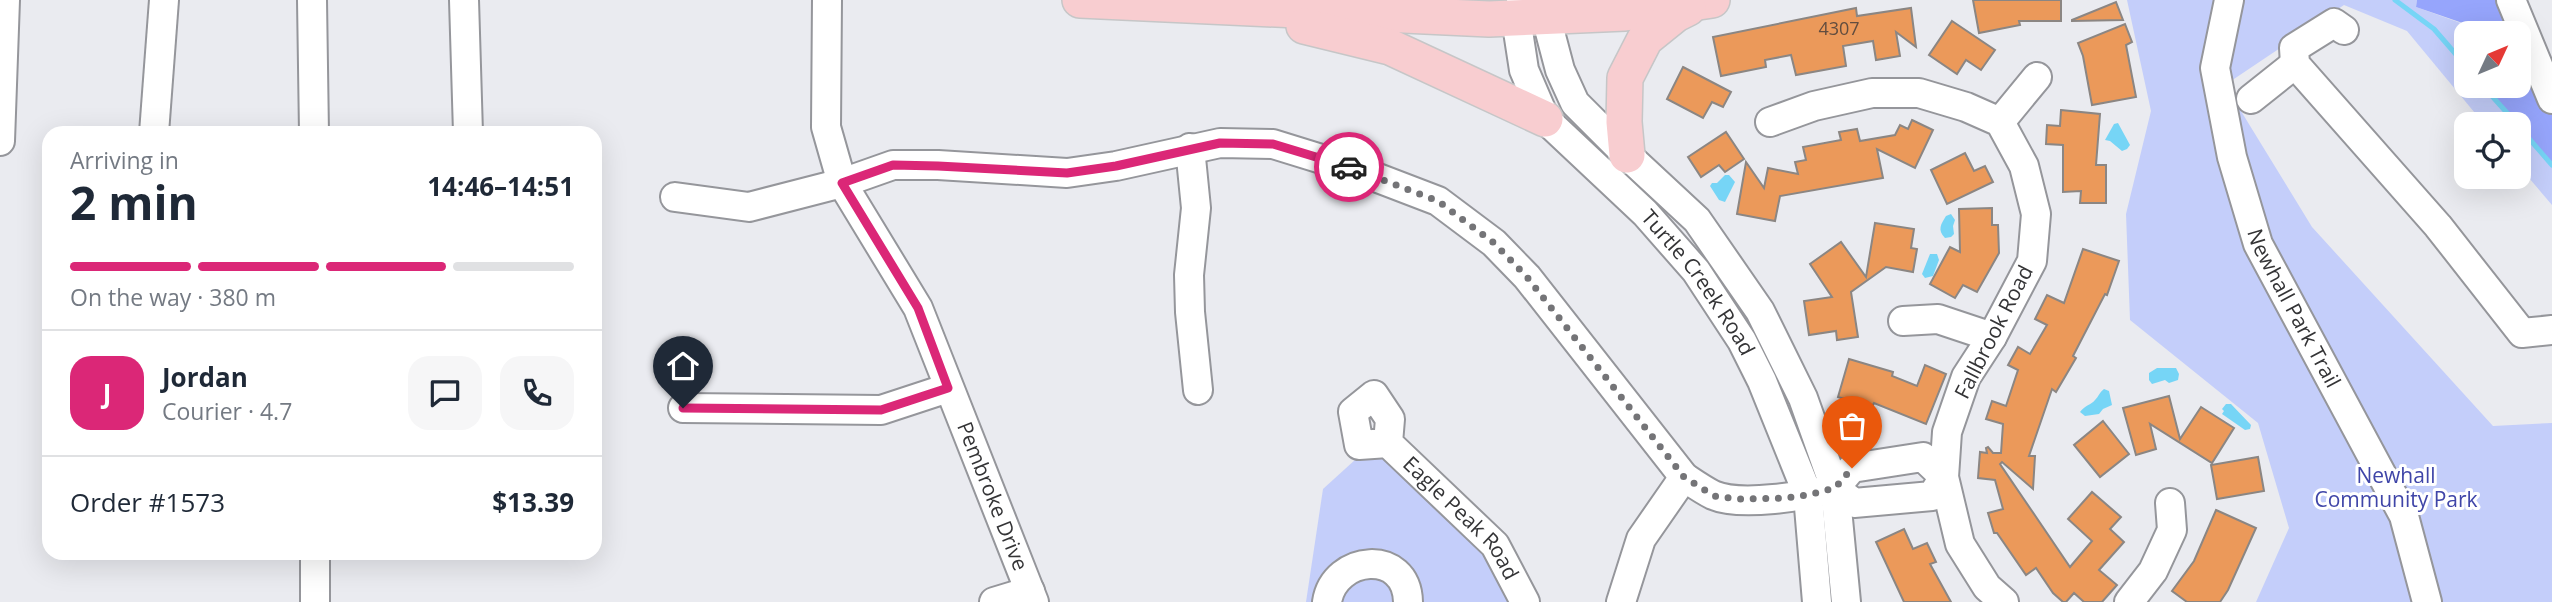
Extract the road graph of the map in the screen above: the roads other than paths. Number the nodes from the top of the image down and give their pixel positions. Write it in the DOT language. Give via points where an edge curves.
graph roads {
  1 [pos="5,0"];
  2 [pos="164,0"];
  3 [pos="313,0"];
  4 [pos="464,0"];
  5 [pos="827,0"];
  6 [pos="1080,0"];
  7 [pos="2229,0"];
  8 [pos="2511,0"];
  9 [pos="1707,1"];
  10 [pos="1173,3"];
  11 [pos="1531,9"];
  12 [pos="2344,30"];
  13 [pos="2295,64"];
  14 [pos="2037,77"];
  15 [pos="1,78"];
  16 [pos="2552,99"];
  17 [pos="2251,100"];
  18 [pos="1545,119"];
  19 [pos="1770,122"];
  20 [pos="2000,122"];
  21 [pos="155,126"];
  22 [pos="314,126"];
  23 [pos="468,126"];
  24 [pos="0,141"];
  25 [pos="1190,148"];
  26 [pos="1627,155"];
  27 [pos="842,183"];
  28 [pos="675,197"];
  29 [pos="1903,321"];
  30 [pos="2552,330"];
  31 [pos="1992,337"];
  32 [pos="948,388"];
  33 [pos="1198,390"];
  34 [pos="683,408"];
  35 [pos="1388,443"];
  36 [pos="1684,477"];
  37 [pos="1944,477"];
  38 [pos="1835,488"];
  39 [pos="1808,495"];
  40 [pos="2170,503"];
  41 [pos="315,560"];
  42 [pos="1032,597"];
  43 [pos="314,602"];
  44 [pos="994,602"];
  45 [pos="1326,602"];
  46 [pos="1408,602"];
  47 [pos="1525,602"];
  48 [pos="1621,602"];
  49 [pos="1817,602"];
  50 [pos="1846,602"];
  51 [pos="2004,602"];
  52 [pos="2129,602"];
  53 [pos="2427,602"];
  1 -- 15 [label="street"];
  2 -- 21 [label="street"];
  3 -- 22 [label="street"];
  4 -- 23 [label="street"];
  5 -- 27 [label="street, Pembroke Drive" via="826,127"];
  6 -- 10 [label="main road"];
  7 -- 53 [label="street, Newhall Park Trail" via="2215,68 2232,157 2258,244 2404,516"];
  8 -- 16 [label="street"];
  9 -- 11 [label="main road" via="1625,13"];
  9 -- 26 [label="main road" via="1675,14 1645,39 1625,78"];
  10 -- 11 [label="main road"];
  10 -- 18 [label="main road" via="1325,30 1390,47"];
  11 -- 18 [label="street, Turtle Creek Road" via="1524,70"];
  11 -- 26 [label="street, Turtle Creek Road" via="1575,103"];
  12 -- 13 [label="street" via="2334,23 2294,48"];
  13 -- 17 [label="street"];
  13 -- 30 [label="street" via="2438,226 2522,333"];
  14 -- 20 [label="street"];
  15 -- 24 [label="street"];
  18 -- 39 [label="street, Turtle Creek Road" via="1645,213 1696,271 1742,341"];
  19 -- 20 [label="street" via="1872,93 1919,93"];
  20 -- 31 [label="street, Fallbrook Road" via="2024,166 2036,214 2032,261"];
  25 -- 27 [label="street" via="1067,173 893,165"];
  25 -- 33 [label="street" via="1196,208 1188,275"];
  25 -- 36 [label="street" via="1220,143 1273,144 1438,201 1494,243 1527,277"];
  26 -- 38 [label="street, Turtle Creek Road" via="1697,220 1760,311 1802,398"];
  27 -- 28 [label="street" via="749,207"];
  27 -- 32 [label="street, Pembroke Drive" via="918,308"];
  29 -- 31 [label="street" via="1938,319"];
  31 -- 37 [label="street, Fallbrook Road" via="1966,377 1947,432"];
  32 -- 34 [label="street" via="881,410"];
  32 -- 42 [label="street, Pembroke Drive"];
  35 -- 47 [label="street, Eagle Peak Road" via="1495,545"];
  36 -- 39 [label="street" via="1714,496"];
  36 -- 48 [label="street" via="1641,539"];
  37 -- 38 [label="street" via="1932,496 1854,503"];
  37 -- 38 [label="street" via="1923,457 1852,468"];
  37 -- 51 [label="street, Fallbrook Road" via="1960,544 1987,587"];
  38 -- 39 [label="street"];
  38 -- 50 [label="street, Turtle Creek Road"];
  39 -- 49 [label="street, Turtle Creek Road"];
  40 -- 52 [label="street" via="2172,530 2153,572"];
  41 -- 43 [label="street"];
  42 -- 44 [label="street"];
  45 -- 46 [label="street" via="1329,590 1346,570 1370,563 1394,569 1408,588"];
}
